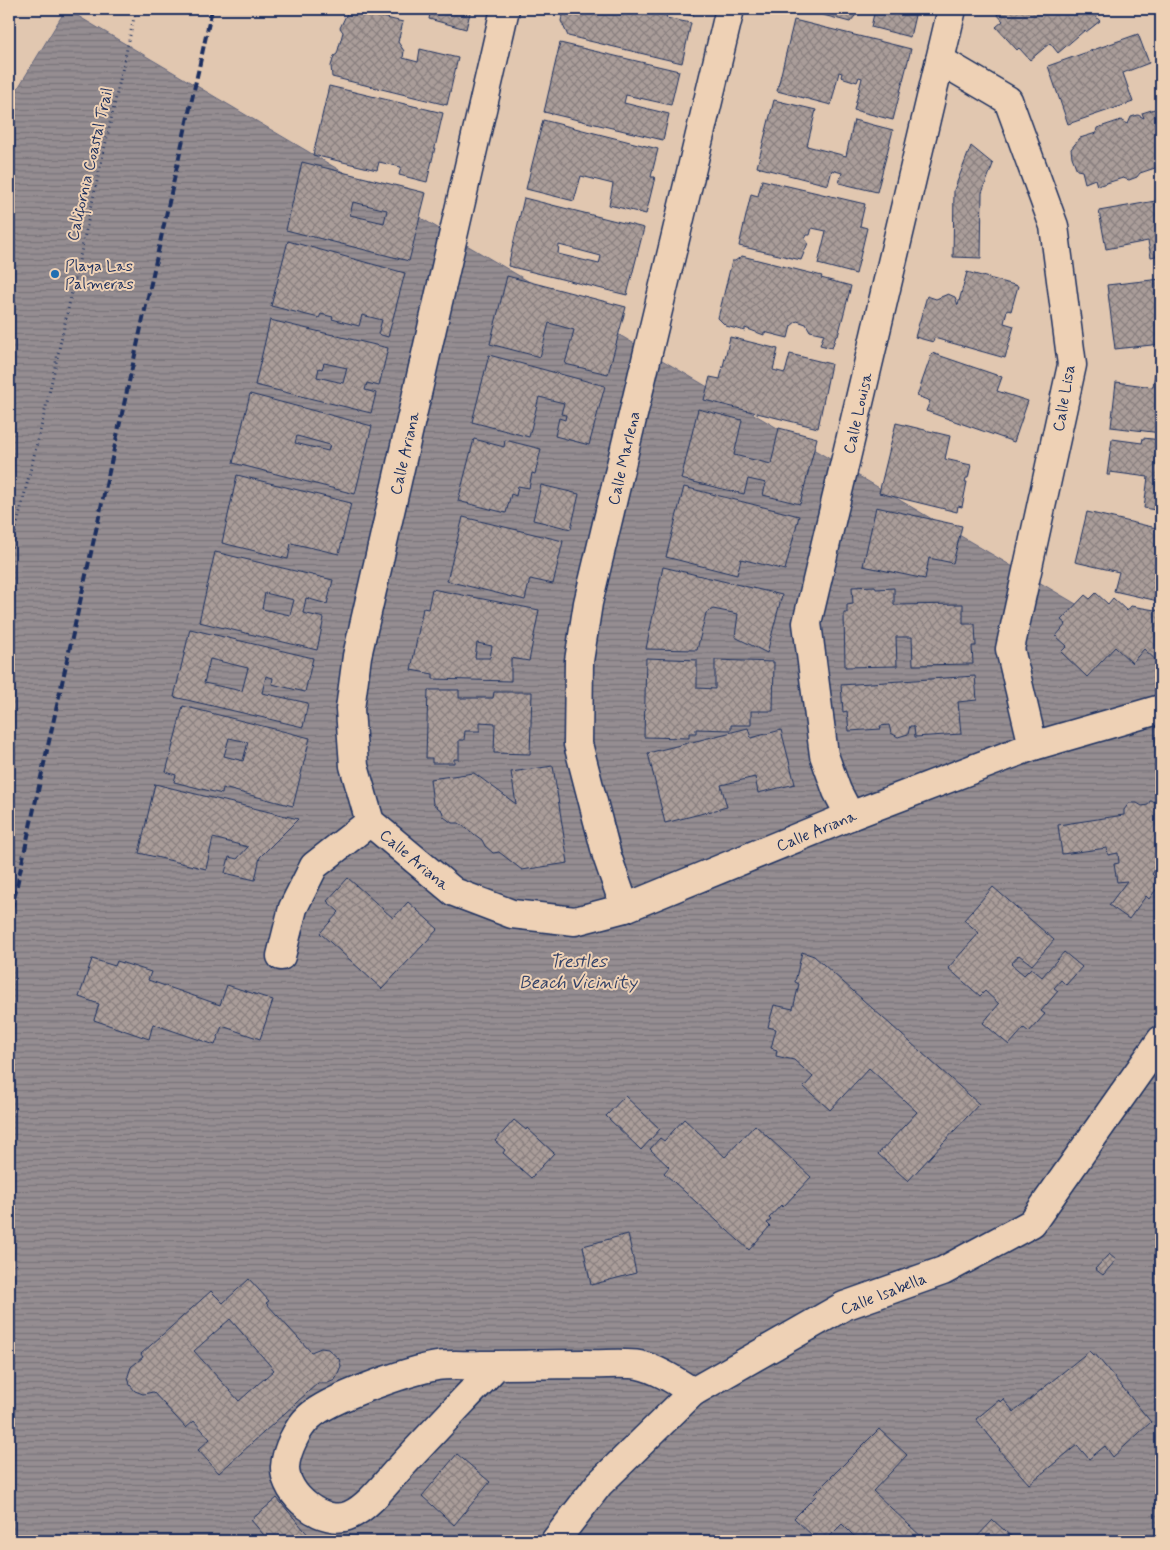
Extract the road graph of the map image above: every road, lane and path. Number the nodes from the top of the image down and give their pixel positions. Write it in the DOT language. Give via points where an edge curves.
graph roads {
  1 [pos="136,9"];
  2 [pos="506,9"];
  3 [pos="730,9"];
  4 [pos="952,9"];
  5 [pos="940,60"];
  6 [pos="9,557"];
  7 [pos="1161,708"];
  8 [pos="1032,746"];
  9 [pos="850,816"];
  10 [pos="370,822"];
  11 [pos="625,908"];
  12 [pos="281,956"];
  13 [pos="1161,1040"];
  14 [pos="497,1365"];
  15 [pos="694,1392"];
  16 [pos="555,1541"];
  1 -- 6 [label="path, California Coastal Trail" via="50,392"];
  2 -- 10 [label="street, Calle Ariana" via="357,656 350,709 354,766"];
  3 -- 11 [label="street, Calle Marlena" via="588,603 579,660 578,744 607,856"];
  4 -- 5 [label="street, Calle Louisa"];
  5 -- 8 [label="street, Calle Lisa" via="1008,100 1054,226 1072,365 1010,649"];
  5 -- 9 [label="street, Calle Louisa" via="807,623 824,755"];
  7 -- 8 [label="street, Calle Ariana"];
  8 -- 9 [label="street, Calle Ariana"];
  9 -- 11 [label="street, Calle Ariana"];
  10 -- 11 [label="street, Calle Ariana" via="454,892 512,914 575,921"];
  10 -- 12 [label="street" via="314,866 292,908"];
  13 -- 15 [label="street, Calle Isabella" via="1032,1223 943,1271 844,1306"];
  14 -- 14 [label="street" via="350,1516 339,1518 320,1513 297,1497 285,1468 296,1434 323,1406 437,1366"];
  14 -- 15 [label="street" via="639,1365"];
  15 -- 16 [label="street, Calle Isabella" via="599,1484"];
}
